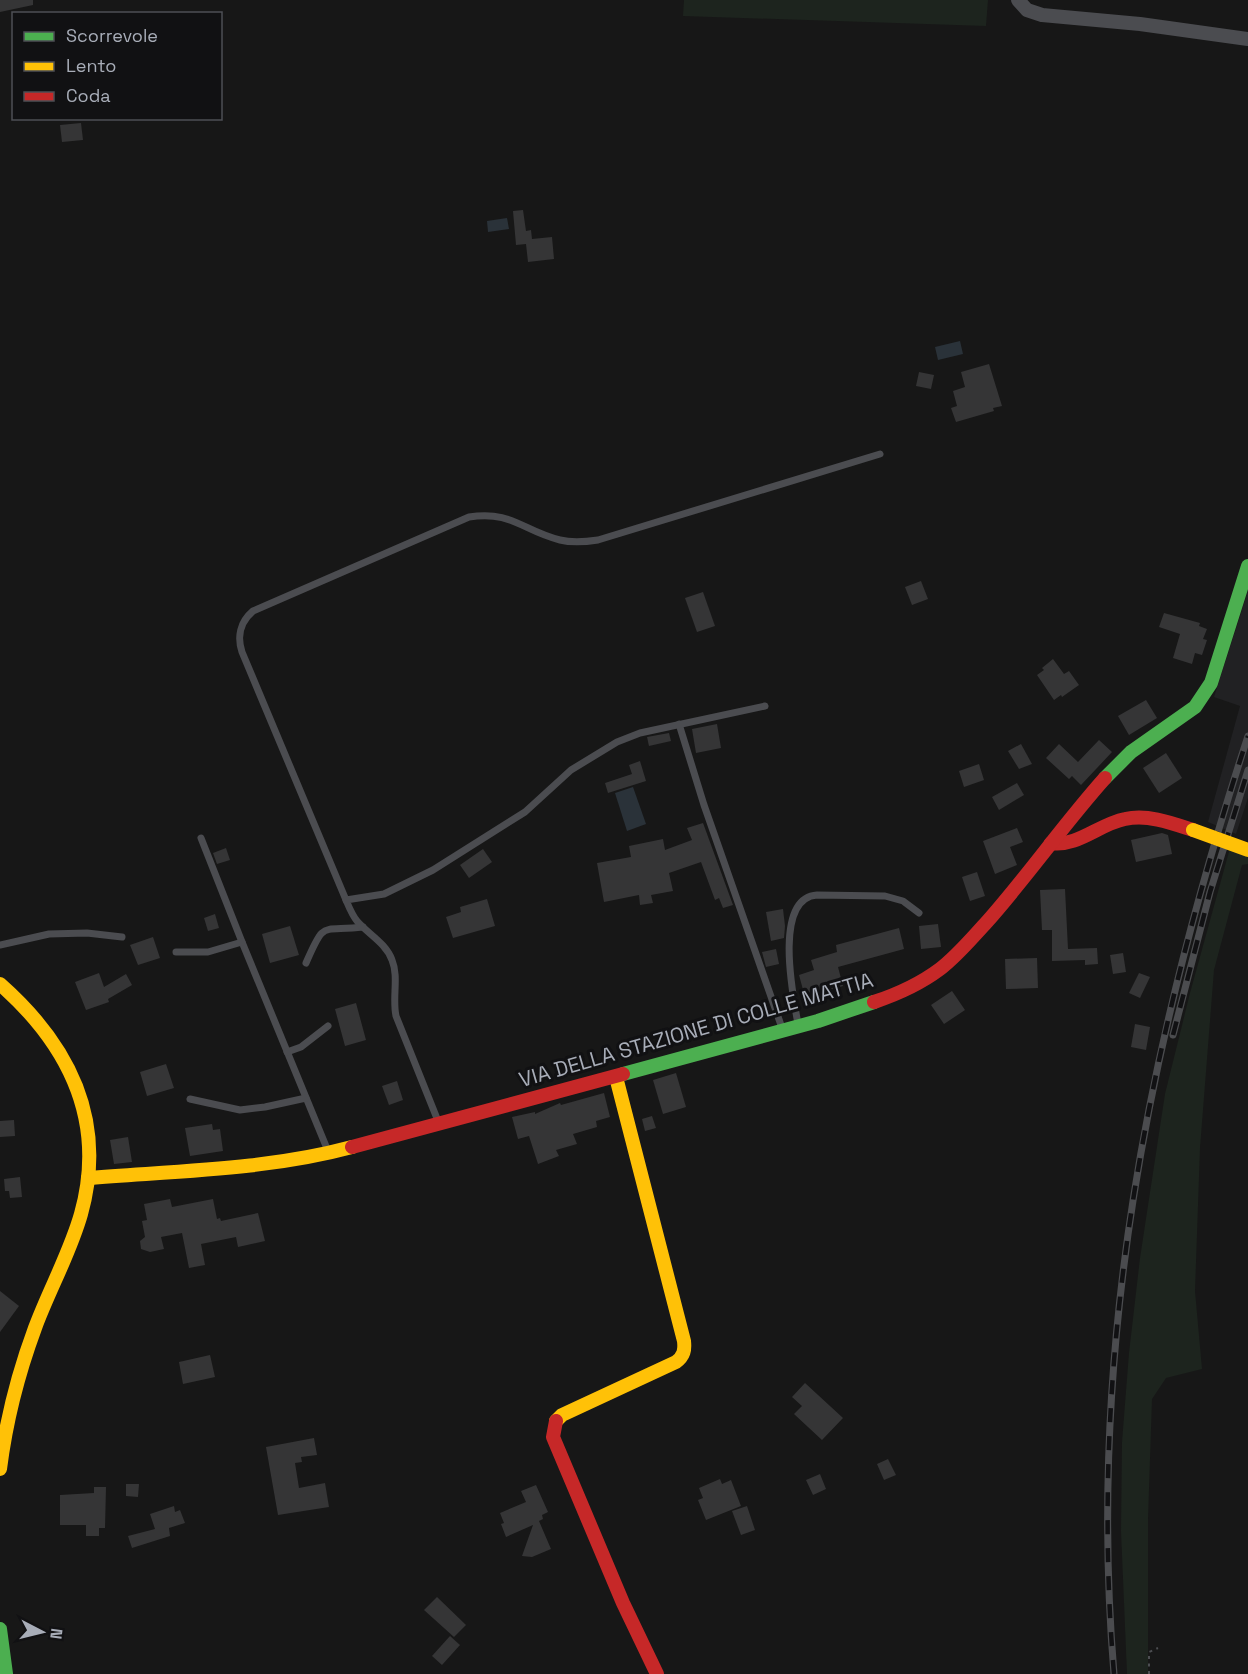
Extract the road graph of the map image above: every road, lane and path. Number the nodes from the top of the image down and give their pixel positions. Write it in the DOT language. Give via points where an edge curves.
graph roads {
  1 [pos="1018,0"];
  2 [pos="1248,39"];
  3 [pos="880,454"];
  4 [pos="1248,566"];
  5 [pos="765,706"];
  6 [pos="679,724"];
  7 [pos="201,838"];
  8 [pos="1051,843"];
  9 [pos="1248,850"];
  10 [pos="346,900"];
  11 [pos="919,913"];
  12 [pos="363,927"];
  13 [pos="122,937"];
  14 [pos="242,942"];
  15 [pos="0,945"];
  16 [pos="176,952"];
  17 [pos="306,963"];
  18 [pos="0,984"];
  19 [pos="328,1026"];
  20 [pos="798,1026"];
  21 [pos="783,1031"];
  22 [pos="287,1052"];
  23 [pos="616,1077"];
  24 [pos="306,1098"];
  25 [pos="190,1099"];
  26 [pos="439,1124"];
  27 [pos="329,1153"];
  28 [pos="88,1178"];
  29 [pos="0,1469"];
  30 [pos="0,1629"];
  31 [pos="1158,1648"];
  32 [pos="6,1674"];
  33 [pos="657,1674"];
  34 [pos="1149,1674"];
  1 -- 2 [label="street" via="1027,10 1042,15"];
  3 -- 10 [label="lane" via="598,540 561,540 502,516 463,518 248,614 240,631 242,652"];
  4 -- 8 [label="street, VIA DELLA STAZIONE DI COLLE MATTIA" via="1203,698 1188,714 1119,763"];
  5 -- 6 [label="lane"];
  6 -- 10 [label="lane" via="633,735 592,755 525,812 427,873 384,894"];
  6 -- 21 [label="lane"];
  7 -- 14 [label="lane"];
  8 -- 9 [label="street, bridge" via="1071,841 1131,818 1159,820"];
  8 -- 20 [label="street, VIA DELLA STAZIONE DI COLLE MATTIA" via="993,916 934,974 892,996"];
  10 -- 12 [label="lane"];
  11 -- 20 [label="lane" via="885,896 817,895 803,900 795,914 789,953"];
  12 -- 17 [label="lane" via="323,931"];
  12 -- 26 [label="lane" via="392,959 396,1016"];
  13 -- 15 [label="lane" via="50,934"];
  14 -- 16 [label="lane" via="208,952"];
  14 -- 22 [label="lane"];
  18 -- 28 [label="street" via="43,1026 68,1065 86,1124"];
  19 -- 22 [label="lane" via="301,1047"];
  20 -- 21 [label="street, VIA DELLA STAZIONE DI COLLE MATTIA"];
  21 -- 23 [label="street, VIA DELLA STAZIONE DI COLLE MATTIA"];
  22 -- 24 [label="lane"];
  23 -- 26 [label="street, VIA DELLA STAZIONE DI COLLE MATTIA"];
  23 -- 33 [label="street" via="685,1350 676,1362 562,1415 554,1423 553,1437"];
  24 -- 25 [label="lane" via="240,1110"];
  24 -- 27 [label="lane"];
  26 -- 27 [label="street, VIA DELLA STAZIONE DI COLLE MATTIA"];
  27 -- 28 [label="street, VIA DELLA STAZIONE DI COLLE MATTIA" via="266,1163"];
  28 -- 29 [label="street" via="78,1224 21,1367"];
  30 -- 32 [label="street"];
  31 -- 34 [label="path" via="1149,1652"];
}
